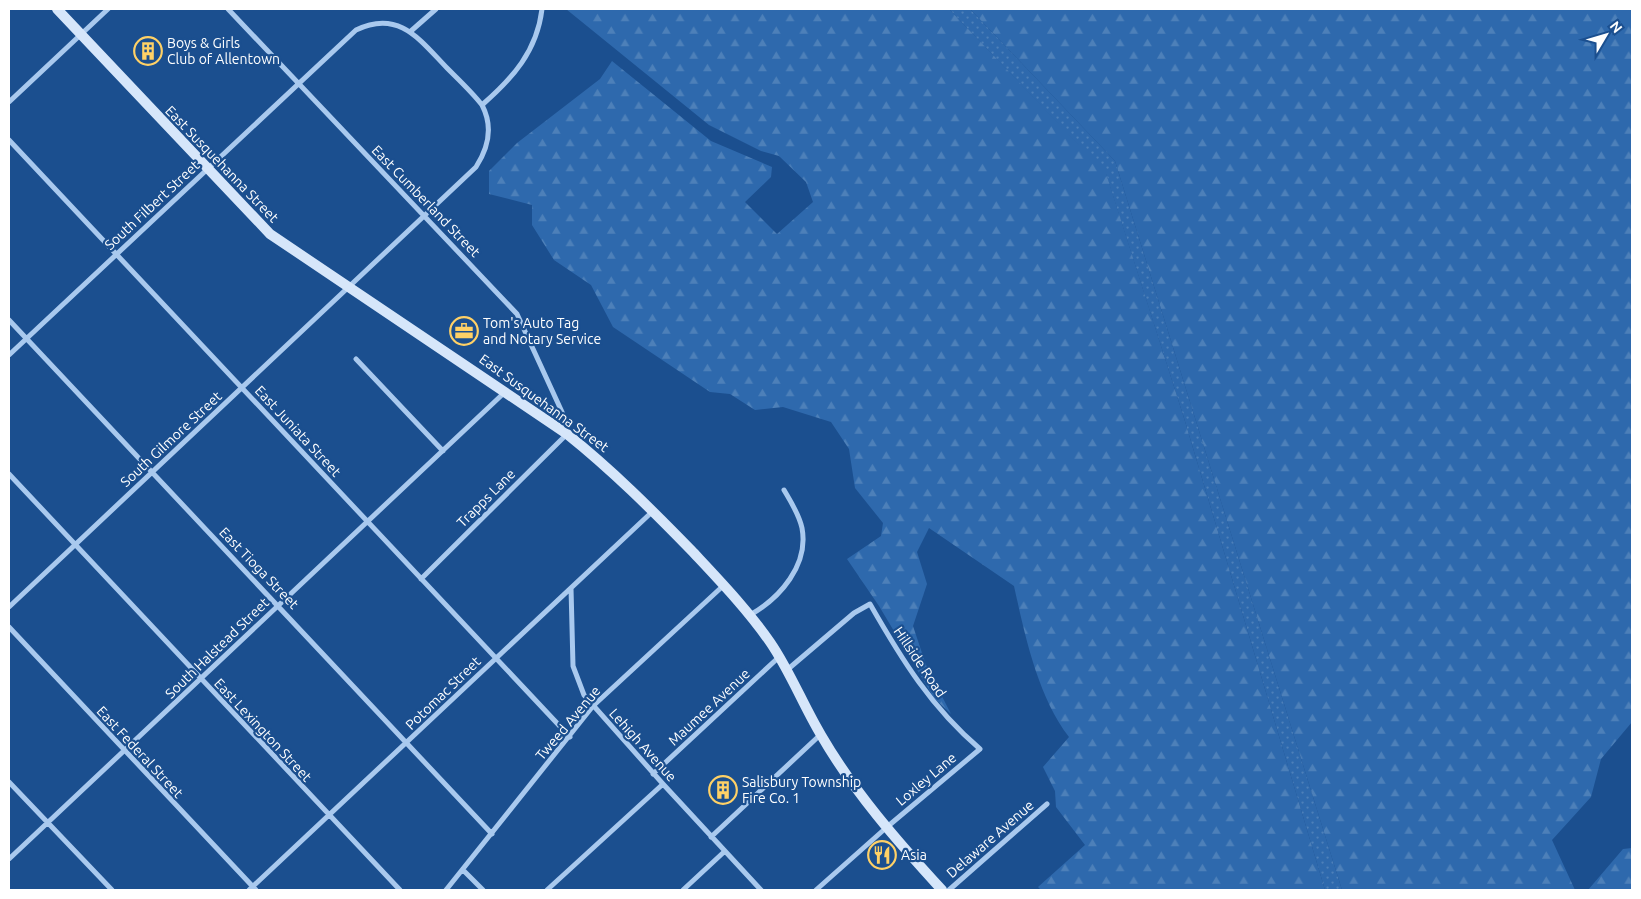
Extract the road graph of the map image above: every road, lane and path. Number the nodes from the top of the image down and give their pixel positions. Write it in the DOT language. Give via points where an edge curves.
graph roads {
  1 [pos="57,9"];
  2 [pos="108,9"];
  3 [pos="228,9"];
  4 [pos="436,9"];
  5 [pos="542,9"];
  6 [pos="411,31"];
  7 [pos="81,34"];
  8 [pos="298,82"];
  9 [pos="9,102"];
  10 [pos="482,105"];
  11 [pos="9,140"];
  12 [pos="208,169"];
  13 [pos="424,217"];
  14 [pos="116,254"];
  15 [pos="350,288"];
  16 [pos="9,320"];
  17 [pos="26,339"];
  18 [pos="9,355"];
  19 [pos="356,359"];
  20 [pos="242,388"];
  21 [pos="506,392"];
  22 [pos="567,434"];
  23 [pos="443,451"];
  24 [pos="153,473"];
  25 [pos="9,474"];
  26 [pos="784,490"];
  27 [pos="653,511"];
  28 [pos="367,522"];
  29 [pos="76,545"];
  30 [pos="421,579"];
  31 [pos="724,585"];
  32 [pos="571,588"];
  33 [pos="278,605"];
  34 [pos="9,607"];
  35 [pos="750,615"];
  36 [pos="9,627"];
  37 [pos="779,657"];
  38 [pos="496,658"];
  39 [pos="787,670"];
  40 [pos="200,679"];
  41 [pos="593,706"];
  42 [pos="821,735"];
  43 [pos="570,737"];
  44 [pos="407,743"];
  45 [pos="980,749"];
  46 [pos="124,752"];
  47 [pos="653,774"];
  48 [pos="9,782"];
  49 [pos="663,784"];
  50 [pos="1047,804"];
  51 [pos="329,815"];
  52 [pos="48,823"];
  53 [pos="887,826"];
  54 [pos="492,834"];
  55 [pos="711,836"];
  56 [pos="725,851"];
  57 [pos="9,859"];
  58 [pos="462,870"];
  59 [pos="252,889"];
  60 [pos="112,890"];
  61 [pos="400,890"];
  62 [pos="446,890"];
  63 [pos="483,890"];
  64 [pos="547,890"];
  65 [pos="683,890"];
  66 [pos="760,890"];
  67 [pos="816,890"];
  68 [pos="942,890"];
  69 [pos="949,890"];
  1 -- 7 [label="main road, East Susquehanna Street"];
  2 -- 7 [label="street"];
  3 -- 8 [label="street, East Cumberland Street"];
  4 -- 6 [label="street"];
  5 -- 10 [label="street" via="535,38 522,65"];
  6 -- 8 [label="street, South Filbert Street" via="389,23 365,25 349,35"];
  6 -- 10 [label="street"];
  7 -- 9 [label="street"];
  7 -- 12 [label="main road, East Susquehanna Street"];
  8 -- 12 [label="street, South Filbert Street"];
  8 -- 13 [label="street, East Cumberland Street"];
  10 -- 13 [label="street" via="489,128 482,158"];
  11 -- 14 [label="street, East Juniata Street"];
  12 -- 14 [label="street, South Filbert Street"];
  12 -- 15 [label="main road, East Susquehanna Street" via="264,229"];
  13 -- 15 [label="street, South Gilmore Street"];
  13 -- 22 [label="street, East Cumberland Street" via="522,320 562,412"];
  14 -- 17 [label="street, South Filbert Street"];
  14 -- 20 [label="street, East Juniata Street"];
  15 -- 20 [label="street, South Gilmore Street"];
  15 -- 21 [label="main road, East Susquehanna Street"];
  16 -- 17 [label="street, East Tioga Street"];
  17 -- 18 [label="street, South Filbert Street"];
  17 -- 24 [label="street, East Tioga Street"];
  19 -- 23 [label="street"];
  20 -- 24 [label="street, South Gilmore Street"];
  20 -- 28 [label="street, East Juniata Street"];
  21 -- 22 [label="main road, East Susquehanna Street"];
  21 -- 23 [label="street, South Halstead Street"];
  22 -- 27 [label="main road, East Susquehanna Street" via="605,464"];
  22 -- 30 [label="street, Trapps Lane"];
  23 -- 28 [label="street, South Halstead Street"];
  24 -- 29 [label="street, South Gilmore Street"];
  24 -- 33 [label="street, East Tioga Street"];
  25 -- 29 [label="street, East Lexington Street"];
  26 -- 35 [label="street" via="802,527 801,553 787,584 770,603"];
  27 -- 31 [label="main road, East Susquehanna Street"];
  27 -- 32 [label="street, Potomac Street"];
  28 -- 30 [label="street, East Juniata Street"];
  28 -- 33 [label="street, South Halstead Street"];
  29 -- 34 [label="street, South Gilmore Street"];
  29 -- 40 [label="street, East Lexington Street"];
  30 -- 38 [label="street, East Juniata Street"];
  31 -- 35 [label="main road, East Susquehanna Street"];
  31 -- 41 [label="street, Tweed Avenue"];
  32 -- 38 [label="street, Potomac Street"];
  32 -- 41 [label="street, Lehigh Avenue" via="573,666 579,686"];
  33 -- 40 [label="street, South Halstead Street"];
  33 -- 44 [label="street, East Tioga Street"];
  35 -- 37 [label="main road, East Susquehanna Street"];
  36 -- 46 [label="street, East Federal Street"];
  37 -- 39 [label="main road, East Susquehanna Street"];
  37 -- 47 [label="street, Maumee Avenue"];
  38 -- 43 [label="street, East Juniata Street"];
  38 -- 44 [label="street, Potomac Street"];
  39 -- 42 [label="main road, East Susquehanna Street"];
  39 -- 45 [label="street, Hillside Road" via="854,613 870,604 917,682 952,724"];
  40 -- 46 [label="street, South Halstead Street"];
  40 -- 51 [label="street, East Lexington Street"];
  41 -- 43 [label="street, Tweed Avenue"];
  41 -- 47 [label="street, Lehigh Avenue"];
  42 -- 53 [label="main road, East Susquehanna Street" via="844,771"];
  42 -- 55 [label="street"];
  43 -- 54 [label="street, Tweed Avenue"];
  44 -- 51 [label="street, Potomac Street"];
  44 -- 54 [label="street, East Tioga Street"];
  45 -- 53 [label="street, Loxley Lane"];
  46 -- 52 [label="street, South Halstead Street"];
  46 -- 59 [label="street, East Federal Street"];
  47 -- 49 [label="street, Lehigh Avenue"];
  48 -- 52 [label="street"];
  49 -- 55 [label="street, Lehigh Avenue"];
  49 -- 64 [label="street"];
  50 -- 69 [label="street, Delaware Avenue"];
  51 -- 59 [label="street, Potomac Street"];
  51 -- 61 [label="street, East Lexington Street"];
  52 -- 57 [label="street, South Halstead Street"];
  52 -- 60 [label="street"];
  53 -- 67 [label="street, Loxley Lane"];
  53 -- 68 [label="main road, East Susquehanna Street"];
  54 -- 58 [label="street, Tweed Avenue"];
  55 -- 56 [label="street, Lehigh Avenue"];
  56 -- 65 [label="street"];
  56 -- 66 [label="street, Lehigh Avenue"];
  58 -- 62 [label="street, Tweed Avenue"];
  58 -- 63 [label="street"];
}
